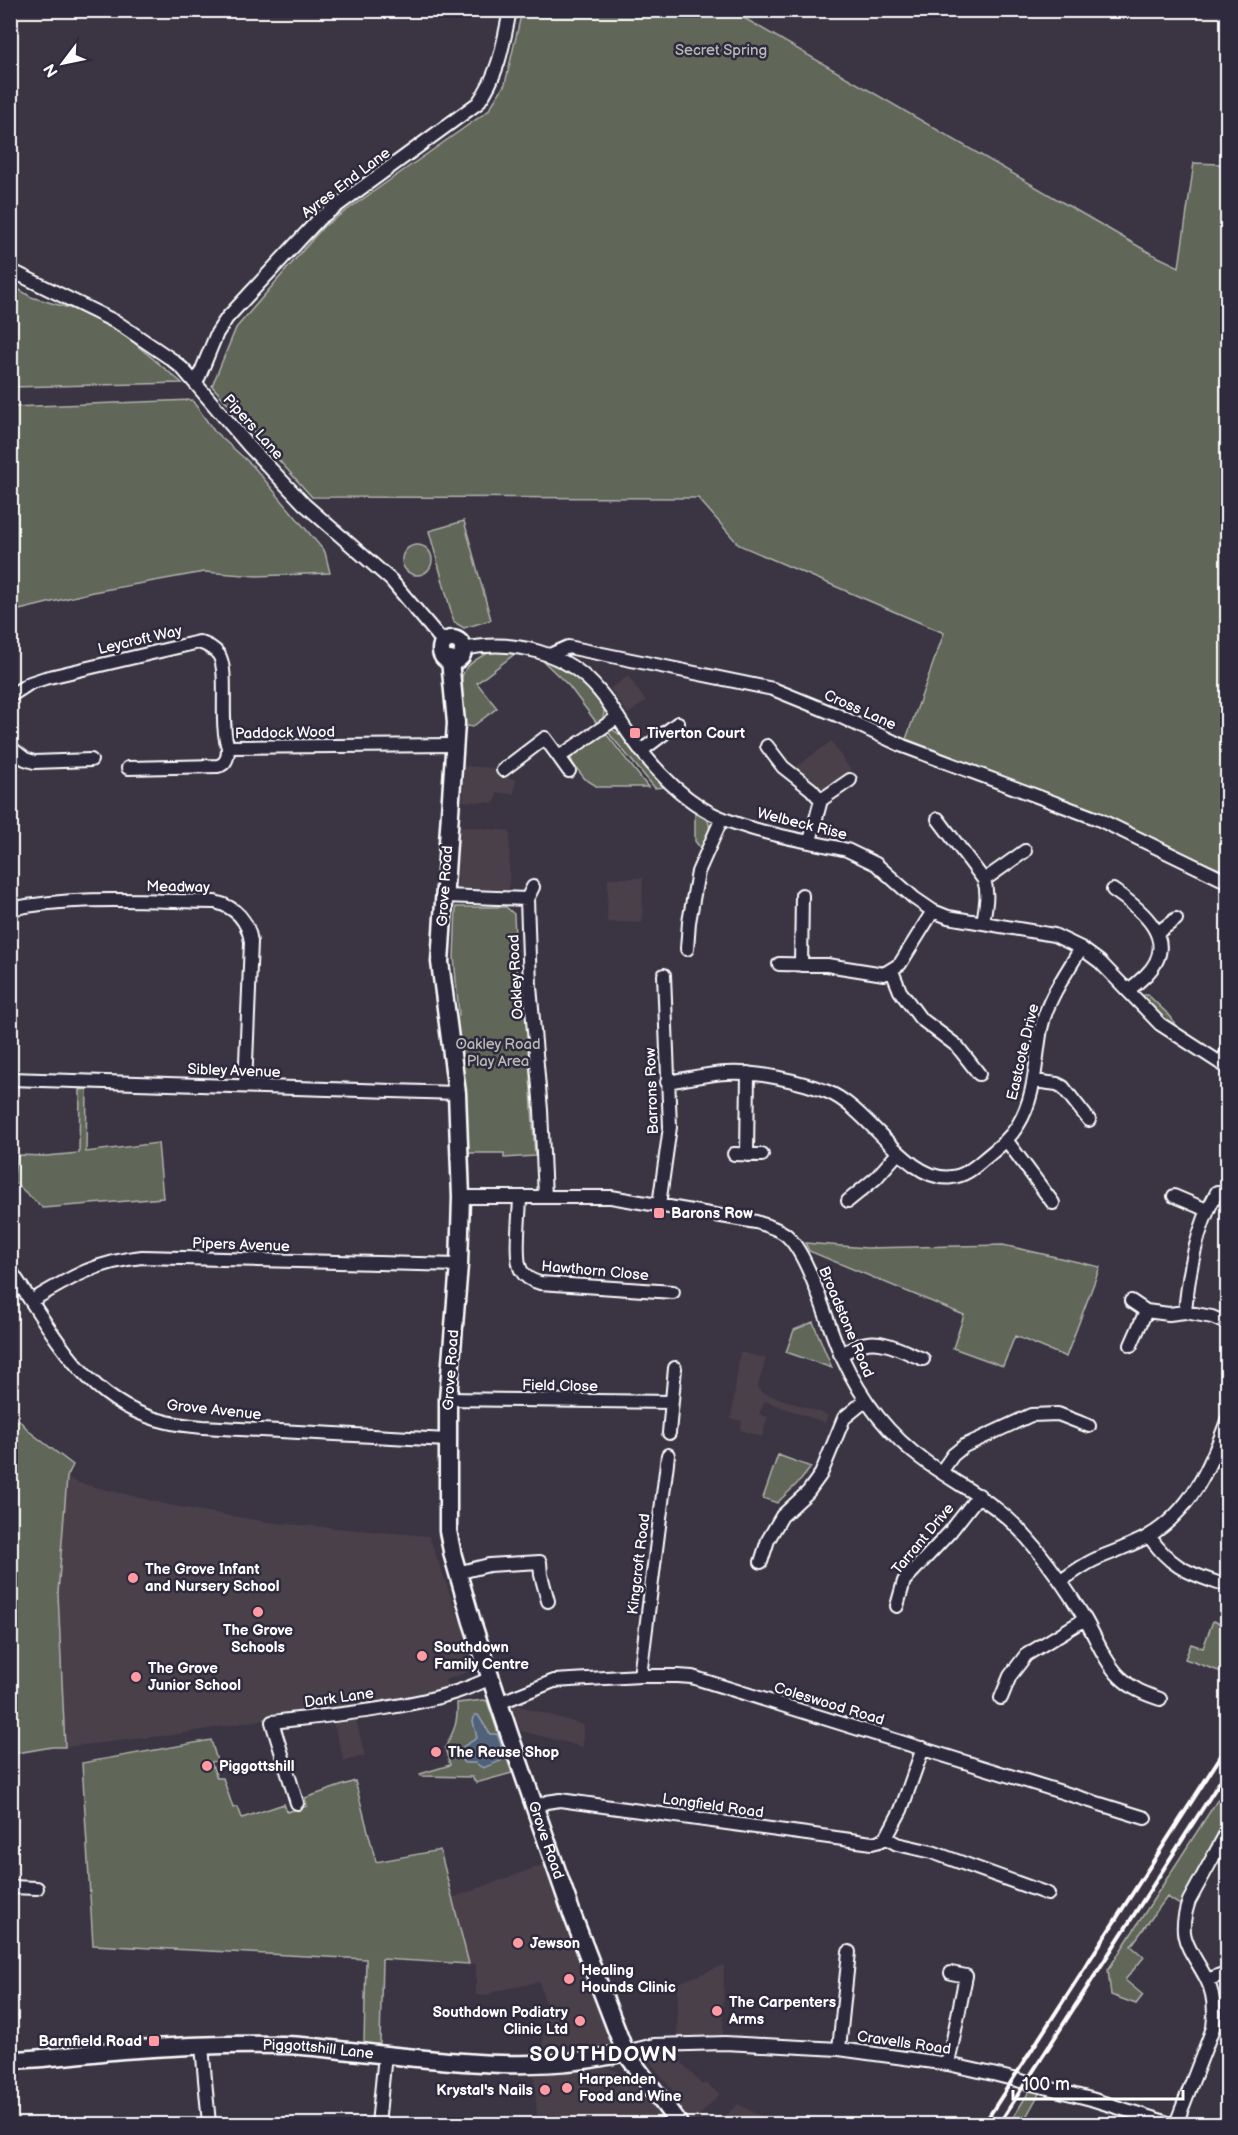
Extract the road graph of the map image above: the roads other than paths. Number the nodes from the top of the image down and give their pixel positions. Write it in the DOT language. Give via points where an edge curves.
graph roads {
  1 [pos="510,10"];
  2 [pos="10,270"];
  3 [pos="196,384"];
  4 [pos="444,643"];
  5 [pos="457,655"];
  6 [pos="550,655"];
  7 [pos="10,696"];
  8 [pos="618,717"];
  9 [pos="678,723"];
  10 [pos="456,745"];
  11 [pos="10,747"];
  12 [pos="228,747"];
  13 [pos="767,747"];
  14 [pos="641,750"];
  15 [pos="559,757"];
  16 [pos="91,760"];
  17 [pos="128,768"];
  18 [pos="503,770"];
  19 [pos="569,771"];
  20 [pos="850,780"];
  21 [pos="821,800"];
  22 [pos="722,818"];
  23 [pos="938,819"];
  24 [pos="810,841"];
  25 [pos="1025,851"];
  26 [pos="984,880"];
  27 [pos="1227,882"];
  28 [pos="1113,890"];
  29 [pos="802,895"];
  30 [pos="445,896"];
  31 [pos="10,909"];
  32 [pos="933,911"];
  33 [pos="1176,919"];
  34 [pos="982,923"];
  35 [pos="1157,933"];
  36 [pos="1081,948"];
  37 [pos="687,949"];
  38 [pos="780,964"];
  39 [pos="801,965"];
  40 [pos="892,971"];
  41 [pos="664,975"];
  42 [pos="1128,990"];
  43 [pos="1227,1050"];
  44 [pos="1224,1066"];
  45 [pos="748,1073"];
  46 [pos="979,1074"];
  47 [pos="10,1079"];
  48 [pos="1034,1081"];
  49 [pos="668,1082"];
  50 [pos="245,1086"];
  51 [pos="457,1093"];
  52 [pos="1089,1120"];
  53 [pos="1007,1141"];
  54 [pos="898,1153"];
  55 [pos="734,1155"];
  56 [pos="747,1155"];
  57 [pos="762,1155"];
  58 [pos="1217,1192"];
  59 [pos="461,1197"];
  60 [pos="520,1197"];
  61 [pos="545,1197"];
  62 [pos="1174,1197"];
  63 [pos="848,1201"];
  64 [pos="1053,1203"];
  65 [pos="659,1205"];
  66 [pos="1207,1210"];
  67 [pos="459,1265"];
  68 [pos="10,1270"];
  69 [pos="673,1292"];
  70 [pos="31,1301"];
  71 [pos="1131,1301"];
  72 [pos="1146,1311"];
  73 [pos="1185,1312"];
  74 [pos="1227,1324"];
  75 [pos="1131,1345"];
  76 [pos="840,1354"];
  77 [pos="923,1359"];
  78 [pos="675,1368"];
  79 [pos="448,1399"];
  80 [pos="866,1400"];
  81 [pos="672,1402"];
  82 [pos="1227,1418"];
  83 [pos="1089,1426"];
  84 [pos="669,1433"];
  85 [pos="447,1440"];
  86 [pos="668,1455"];
  87 [pos="941,1472"];
  88 [pos="979,1495"];
  89 [pos="1149,1536"];
  90 [pos="761,1562"];
  91 [pos="457,1573"];
  92 [pos="1060,1581"];
  93 [pos="1218,1583"];
  94 [pos="548,1601"];
  95 [pos="897,1606"];
  96 [pos="1085,1619"];
  97 [pos="640,1676"];
  98 [pos="491,1678"];
  99 [pos="1001,1698"];
  100 [pos="1160,1699"];
  101 [pos="499,1703"];
  102 [pos="923,1748"];
  103 [pos="297,1803"];
  104 [pos="535,1807"];
  105 [pos="1145,1818"];
  106 [pos="1227,1830"];
  107 [pos="886,1838"];
  108 [pos="10,1887"];
  109 [pos="37,1888"];
  110 [pos="1048,1894"];
  111 [pos="849,1953"];
  112 [pos="951,1972"];
  113 [pos="1227,1972"];
  114 [pos="1207,1980"];
  115 [pos="202,2046"];
  116 [pos="839,2049"];
  117 [pos="625,2052"];
  118 [pos="385,2055"];
  119 [pos="10,2060"];
  120 [pos="948,2064"];
  121 [pos="208,2124"];
  122 [pos="378,2124"];
  123 [pos="679,2124"];
  124 [pos="1171,2124"];
  125 [pos="1176,2124"];
  1 -- 3 [label="street, Ayres End Lane" via="498,65 478,103 319,219 227,318"];
  2 -- 3 [label="street, Pipers Lane" via="118,323 171,359"];
  3 -- 4 [label="street, Pipers Lane" via="304,504 392,579"];
  4 -- 5 [label="street, Grove Road" via="442,654"];
  5 -- 6 [label="street, Cross Lane" via="500,644"];
  5 -- 10 [label="street, Grove Road"];
  6 -- 8 [label="street, Welbeck Rise" via="592,683"];
  6 -- 27 [label="street, Cross Lane" via="568,647 773,688 903,746 1098,819"];
  7 -- 12 [label="street, Leycroft Way" via="45,678 199,642 215,650 222,664"];
  8 -- 14 [label="street, Welbeck Rise"];
  8 -- 15 [label="street"];
  9 -- 14 [label="street"];
  10 -- 12 [label="street, Paddock Wood"];
  10 -- 30 [label="street, Grove Road"];
  11 -- 16 [label="street" via="34,762"];
  12 -- 17 [label="street, Paddock Wood" via="227,759 218,766"];
  13 -- 21 [label="street" via="783,767"];
  14 -- 22 [label="street, Welbeck Rise" via="687,797"];
  15 -- 18 [label="street" via="545,738"];
  15 -- 19 [label="street"];
  20 -- 21 [label="street"];
  21 -- 24 [label="street"];
  22 -- 24 [label="street, Welbeck Rise"];
  22 -- 37 [label="street" via="698,872"];
  23 -- 26 [label="street"];
  24 -- 32 [label="street, Welbeck Rise" via="847,850 869,861"];
  25 -- 26 [label="street"];
  26 -- 34 [label="street" via="987,899"];
  28 -- 35 [label="street" via="1145,914"];
  29 -- 39 [label="street"];
  30 -- 51 [label="street, Grove Road" via="440,962"];
  30 -- 61 [label="street, Oakley Road" via="530,893 530,986"];
  31 -- 50 [label="street, Meadway" via="77,900 215,902 232,909 244,921 251,942"];
  32 -- 34 [label="street, Welbeck Rise"];
  32 -- 40 [label="street"];
  33 -- 35 [label="street"];
  34 -- 36 [label="street, Welbeck Rise" via="1054,935"];
  35 -- 42 [label="street" via="1159,948 1153,966"];
  36 -- 42 [label="street, Welbeck Rise"];
  36 -- 48 [label="street, Eastcote Drive" via="1048,1003"];
  38 -- 39 [label="street"];
  39 -- 40 [label="street" via="884,974"];
  40 -- 46 [label="street" via="900,991 916,1012 957,1046"];
  41 -- 49 [label="street, Barrons Row"];
  42 -- 44 [label="street, Welbeck Rise" via="1160,1024"];
  43 -- 44 [label="street"];
  45 -- 49 [label="street, Eastcote Drive"];
  45 -- 54 [label="street, Eastcote Drive" via="818,1089 840,1099 852,1106"];
  45 -- 56 [label="street"];
  47 -- 50 [label="street, Sibley Avenue"];
  48 -- 52 [label="street" via="1063,1087"];
  48 -- 53 [label="street, Eastcote Drive" via="1028,1105"];
  49 -- 65 [label="street, Barrons Row" via="670,1127"];
  50 -- 51 [label="street, Sibley Avenue"];
  51 -- 59 [label="street, Grove Road"];
  53 -- 54 [label="street, Eastcote Drive" via="973,1168 953,1177 934,1176"];
  53 -- 64 [label="street"];
  54 -- 63 [label="street"];
  55 -- 56 [label="street"];
  56 -- 57 [label="street"];
  58 -- 66 [label="street"];
  59 -- 60 [label="street, Broadstone Road"];
  59 -- 67 [label="street, Grove Road"];
  60 -- 61 [label="street, Broadstone Road"];
  60 -- 69 [label="street, Hawthorn Close" via="518,1262 527,1278 540,1283"];
  61 -- 65 [label="street, Broadstone Road" via="611,1197"];
  62 -- 66 [label="street"];
  65 -- 76 [label="street, Broadstone Road" via="756,1222 786,1235 804,1261"];
  66 -- 73 [label="street" via="1189,1271"];
  67 -- 70 [label="street, Pipers Avenue" via="142,1257 98,1265"];
  67 -- 79 [label="street, Grove Road"];
  68 -- 70 [label="street, Grove Avenue"];
  70 -- 85 [label="street, Grove Avenue" via="89,1380 121,1404 166,1422"];
  71 -- 72 [label="street"];
  72 -- 73 [label="street"];
  72 -- 75 [label="street"];
  73 -- 74 [label="street"];
  76 -- 77 [label="street" via="874,1343"];
  76 -- 80 [label="street, Broadstone Road"];
  78 -- 81 [label="street"];
  79 -- 81 [label="street, Field Close"];
  79 -- 85 [label="street, Grove Road"];
  80 -- 87 [label="street, Broadstone Road" via="903,1443"];
  80 -- 90 [label="street" via="844,1418 821,1474 786,1511"];
  81 -- 84 [label="street"];
  82 -- 89 [label="street" via="1213,1460 1194,1493"];
  83 -- 87 [label="street" via="1058,1414 1031,1415 964,1446"];
  85 -- 91 [label="street, Grove Road" via="448,1531"];
  86 -- 97 [label="street, Kingcroft Road"];
  87 -- 88 [label="street, Broadstone Road"];
  88 -- 92 [label="street, Broadstone Road" via="1023,1533"];
  88 -- 95 [label="street, Tarrant Drive" via="904,1581"];
  89 -- 92 [label="street"];
  89 -- 93 [label="street" via="1165,1557 1181,1569"];
  91 -- 94 [label="street" via="489,1565 540,1562"];
  91 -- 98 [label="street, Grove Road"];
  92 -- 96 [label="street, Broadstone Road"];
  96 -- 99 [label="street" via="1026,1655 1010,1676"];
  96 -- 100 [label="street, Broadstone Road" via="1121,1678"];
  97 -- 101 [label="street, Coleswood Road" via="554,1681"];
  97 -- 102 [label="street, Coleswood Road" via="692,1677"];
  98 -- 101 [label="street, Grove Road"];
  98 -- 103 [label="street, Dark Lane" via="457,1692 417,1701 272,1722"];
  101 -- 104 [label="street, Grove Road"];
  102 -- 105 [label="street, Coleswood Road"];
  102 -- 107 [label="street" via="901,1810"];
  104 -- 107 [label="street, Longfield Road" via="560,1800 872,1843"];
  104 -- 117 [label="street, Grove Road"];
  106 -- 114 [label="street" via="1189,1900 1183,1924 1186,1946"];
  107 -- 110 [label="street, Longfield Road"];
  108 -- 109 [label="street"];
  111 -- 116 [label="street"];
  112 -- 120 [label="street" via="966,1976"];
  113 -- 114 [label="street"];
  114 -- 125 [label="street" via="1214,2007 1213,2028"];
  115 -- 118 [label="street, Piggottshill Lane" via="285,2045"];
  115 -- 119 [label="street, Piggottshill Lane"];
  115 -- 121 [label="street"];
  116 -- 117 [label="street, Cravells Road" via="725,2043 654,2045"];
  116 -- 120 [label="street, Cravells Road"];
  117 -- 118 [label="street, Piggottshill Lane" via="543,2064"];
  117 -- 123 [label="street, Grove Road"];
  118 -- 122 [label="street"];
  120 -- 124 [label="street, Cravells Road" via="1055,2089"];
}
